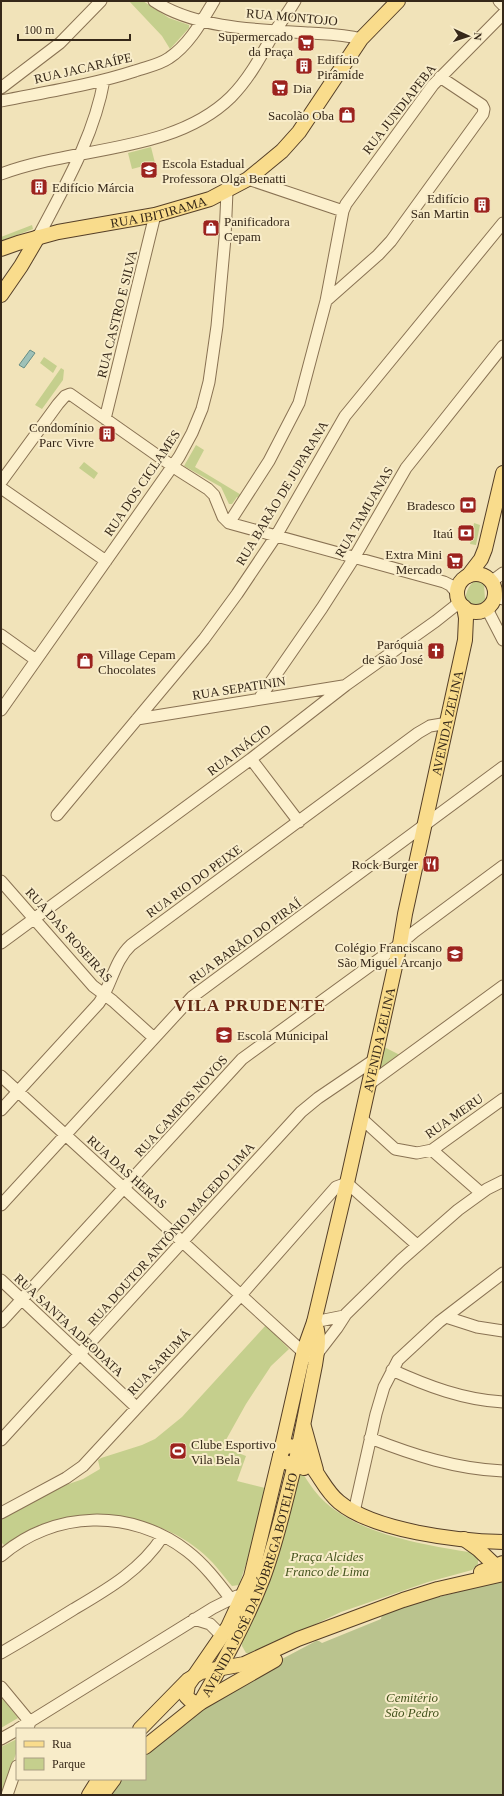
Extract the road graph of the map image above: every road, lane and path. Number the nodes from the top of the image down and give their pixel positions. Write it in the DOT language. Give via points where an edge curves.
graph roads {
  1 [pos="102,1"];
  2 [pos="154,1"];
  3 [pos="214,1"];
  4 [pos="295,1"];
  5 [pos="398,1"];
  6 [pos="499,1"];
  7 [pos="503,5"];
  8 [pos="503,14"];
  9 [pos="201,22"];
  10 [pos="276,31"];
  11 [pos="361,39"];
  12 [pos="440,77"];
  13 [pos="104,80"];
  14 [pos="1,88"];
  15 [pos="1,101"];
  16 [pos="81,154"];
  17 [pos="1,174"];
  18 [pos="248,179"];
  19 [pos="227,191"];
  20 [pos="343,211"];
  21 [pos="155,215"];
  22 [pos="503,223"];
  23 [pos="38,237"];
  24 [pos="1,249"];
  25 [pos="1,295"];
  26 [pos="326,301"];
  27 [pos="503,346"];
  28 [pos="105,419"];
  29 [pos="173,466"];
  30 [pos="503,473"];
  31 [pos="1,482"];
  32 [pos="1,488"];
  33 [pos="229,524"];
  34 [pos="276,536"];
  35 [pos="488,539"];
  36 [pos="354,558"];
  37 [pos="106,561"];
  38 [pos="503,573"];
  39 [pos="468,576"];
  40 [pos="491,581"];
  41 [pos="499,598"];
  42 [pos="460,601"];
  43 [pos="485,610"];
  44 [pos="1,635"];
  45 [pos="466,640"];
  46 [pos="503,640"];
  47 [pos="36,660"];
  48 [pos="346,685"];
  49 [pos="259,699"];
  50 [pos="1,710"];
  51 [pos="137,719"];
  52 [pos="448,722"];
  53 [pos="251,759"];
  54 [pos="503,768"];
  55 [pos="57,815"];
  56 [pos="299,822"];
  57 [pos="425,825"];
  58 [pos="503,866"];
  59 [pos="1,881"];
  60 [pos="34,919"];
  61 [pos="1,942"];
  62 [pos="400,944"];
  63 [pos="503,986"];
  64 [pos="104,995"];
  65 [pos="154,1038"];
  66 [pos="374,1060"];
  67 [pos="1,1076"];
  68 [pos="368,1084"];
  69 [pos="18,1091"];
  70 [pos="503,1099"];
  71 [pos="1,1110"];
  72 [pos="361,1118"];
  73 [pos="66,1135"];
  74 [pos="432,1150"];
  75 [pos="503,1173"];
  76 [pos="503,1181"];
  77 [pos="347,1183"];
  78 [pos="124,1188"];
  79 [pos="484,1191"];
  80 [pos="1,1205"];
  81 [pos="320,1206"];
  82 [pos="340,1210"];
  83 [pos="183,1241"];
  84 [pos="417,1245"];
  85 [pos="503,1273"];
  86 [pos="1,1280"];
  87 [pos="241,1295"];
  88 [pos="22,1300"];
  89 [pos="344,1316"];
  90 [pos="446,1317"];
  91 [pos="1,1322"];
  92 [pos="314,1322"];
  93 [pos="503,1331"];
  94 [pos="310,1353"];
  95 [pos="80,1355"];
  96 [pos="392,1370"];
  97 [pos="503,1402"];
  98 [pos="136,1407"];
  99 [pos="303,1425"];
  100 [pos="370,1438"];
  101 [pos="1,1440"];
  102 [pos="281,1454"];
  103 [pos="297,1458"];
  104 [pos="503,1472"];
  105 [pos="317,1475"];
  106 [pos="354,1512"];
  107 [pos="1,1513"];
  108 [pos="164,1536"];
  109 [pos="464,1539"];
  110 [pos="502,1542"];
  111 [pos="3,1551"];
  112 [pos="484,1555"];
  113 [pos="501,1569"];
  114 [pos="479,1572"];
  115 [pos="448,1587"];
  116 [pos="245,1592"];
  117 [pos="230,1598"];
  118 [pos="213,1608"];
  119 [pos="194,1619"];
  120 [pos="210,1624"];
  121 [pos="332,1627"];
  122 [pos="227,1641"];
  123 [pos="1,1653"];
  124 [pos="251,1661"];
  125 [pos="219,1669"];
  126 [pos="194,1676"];
  127 [pos="1,1687"];
  128 [pos="199,1704"];
  129 [pos="29,1726"];
  130 [pos="141,1728"];
  131 [pos="16,1730"];
  132 [pos="1,1739"];
  133 [pos="146,1746"];
  134 [pos="16,1769"];
  135 [pos="98,1780"];
  136 [pos="113,1780"];
  137 [pos="7,1795"];
  138 [pos="88,1795"];
  139 [pos="102,1795"];
  1 -- 14 [label="street" via="60,43"];
  2 -- 9 [label="street, RUA MONTOJO" via="175,13"];
  3 -- 9 [label="street, RUA JACARAÍPE"];
  4 -- 10 [label="street"];
  5 -- 11 [label="main road, RUA IBITIRAMA"];
  6 -- 7 [label="street"];
  8 -- 12 [label="street, RUA JUNDIAPEBA"];
  9 -- 10 [label="street, RUA MONTOJO"];
  9 -- 13 [label="street, RUA JACARAÍPE" via="178,51 166,60"];
  10 -- 11 [label="street, RUA MONTOJO" via="348,35"];
  10 -- 16 [label="street" via="249,76 232,96 196,122 136,143"];
  11 -- 18 [label="main road, RUA IBITIRAMA" via="299,132"];
  12 -- 20 [label="street, RUA JUNDIAPEBA" via="350,196"];
  12 -- 26 [label="street" via="482,105 483,114 390,242 378,256"];
  13 -- 15 [label="street, RUA JACARAÍPE"];
  13 -- 16 [label="street"];
  16 -- 17 [label="street" via="39,162"];
  16 -- 23 [label="street"];
  18 -- 19 [label="main road, RUA IBITIRAMA"];
  18 -- 20 [label="street"];
  19 -- 21 [label="main road, RUA IBITIRAMA" via="210,199"];
  19 -- 29 [label="street, RUA DOS CICLAMES" via="219,305 209,382 202,409"];
  20 -- 26 [label="street, RUA JUNDIAPEBA"];
  21 -- 23 [label="main road, RUA IBITIRAMA"];
  21 -- 28 [label="street, RUA CASTRO E SILVA"];
  22 -- 34 [label="street, RUA BARÃO DE JUPARANA" via="345,416"];
  23 -- 24 [label="main road, RUA IBITIRAMA"];
  23 -- 25 [label="main road"];
  26 -- 33 [label="street, RUA JUNDIAPEBA" via="299,404 269,461"];
  27 -- 36 [label="street, RUA TAMUANAS" via="406,468"];
  28 -- 29 [label="street"];
  28 -- 31 [label="street" via="72,395 67,395"];
  29 -- 33 [label="street" via="214,495 223,517"];
  29 -- 37 [label="street, RUA DOS CICLAMES"];
  30 -- 35 [label="main road"];
  32 -- 37 [label="street"];
  33 -- 34 [label="street"];
  34 -- 36 [label="street"];
  34 -- 51 [label="street, RUA BARÃO DE JUPARANA" via="208,634"];
  35 -- 39 [label="main road" via="481,559"];
  35 -- 40 [label="main road"];
  36 -- 42 [label="street" via="444,582 450,585"];
  36 -- 49 [label="street, RUA TAMUANAS"];
  37 -- 47 [label="street, RUA DOS CICLAMES"];
  38 -- 40 [label="street"];
  39 -- 40 [label="main road" via="481,575"];
  39 -- 42 [label="main road" via="460,583"];
  40 -- 41 [label="main road"];
  41 -- 43 [label="main road"];
  42 -- 43 [label="main road" via="473,612"];
  42 -- 45 [label="main road, AVENIDA ZELINA" via="466,618"];
  42 -- 48 [label="street, RUA INÁCIO"];
  43 -- 45 [label="main road, AVENIDA ZELINA"];
  43 -- 46 [label="street"];
  44 -- 47 [label="street"];
  45 -- 52 [label="main road, AVENIDA ZELINA"];
  47 -- 50 [label="street, RUA DOS CICLAMES"];
  48 -- 49 [label="street, RUA SEPATININ"];
  48 -- 53 [label="street, RUA INÁCIO"];
  49 -- 51 [label="street, RUA SEPATININ"];
  51 -- 55 [label="street, RUA BARÃO DE JUPARANA"];
  52 -- 56 [label="street, RUA RIO DO PEIXE" via="430,726 418,733"];
  52 -- 57 [label="main road, AVENIDA ZELINA"];
  53 -- 56 [label="street"];
  53 -- 60 [label="street, RUA INÁCIO"];
  54 -- 57 [label="street, RUA BARÃO DO PIRAÍ"];
  56 -- 64 [label="street, RUA RIO DO PEIXE" via="125,951 115,966"];
  57 -- 62 [label="main road, AVENIDA ZELINA"];
  57 -- 65 [label="street, RUA BARÃO DO PIRAÍ" via="192,997"];
  58 -- 62 [label="street, RUA CAMPOS NOVOS"];
  59 -- 60 [label="street, RUA DAS ROSEIRAS"];
  60 -- 61 [label="street, RUA INÁCIO"];
  60 -- 64 [label="street, RUA DAS ROSEIRAS"];
  62 -- 66 [label="main road, AVENIDA ZELINA"];
  62 -- 78 [label="street, RUA CAMPOS NOVOS" via="242,1059"];
  63 -- 68 [label="street"];
  64 -- 65 [label="street, RUA DAS ROSEIRAS"];
  64 -- 69 [label="street, RUA RIO DO PEIXE"];
  65 -- 73 [label="street, RUA BARÃO DO PIRAÍ"];
  66 -- 68 [label="main road, AVENIDA ZELINA"];
  66 -- 83 [label="street, RUA DOUTOR ANTÔNIO MACEDO LIMA" via="301,1112"];
  67 -- 69 [label="street, RUA DAS HERAS"];
  68 -- 72 [label="main road, AVENIDA ZELINA"];
  69 -- 71 [label="street, RUA RIO DO PEIXE"];
  69 -- 73 [label="street, RUA DAS HERAS"];
  70 -- 74 [label="street, RUA MERU"];
  72 -- 74 [label="street, RUA MERU" via="395,1149 418,1153"];
  72 -- 77 [label="main road, AVENIDA ZELINA"];
  73 -- 78 [label="street, RUA DAS HERAS"];
  73 -- 80 [label="street, RUA BARÃO DO PIRAÍ"];
  74 -- 79 [label="street"];
  75 -- 79 [label="street"];
  76 -- 79 [label="street"];
  77 -- 81 [label="street, RUA SARUMÁ" via="336,1187"];
  77 -- 82 [label="main road, AVENIDA ZELINA"];
  77 -- 84 [label="street"];
  78 -- 83 [label="street, RUA DAS HERAS"];
  78 -- 88 [label="street, RUA CAMPOS NOVOS"];
  79 -- 84 [label="street"];
  81 -- 82 [label="street"];
  81 -- 87 [label="street, RUA SARUMÁ"];
  82 -- 92 [label="main road, AVENIDA ZELINA"];
  83 -- 87 [label="street, RUA DAS HERAS"];
  83 -- 95 [label="street, RUA DOUTOR ANTÔNIO MACEDO LIMA"];
  84 -- 89 [label="street"];
  85 -- 90 [label="street"];
  86 -- 88 [label="street, RUA SANTA ADEODATA"];
  87 -- 94 [label="street, RUA DAS HERAS"];
  87 -- 98 [label="street, RUA SARUMÁ"];
  88 -- 91 [label="street, RUA CAMPOS NOVOS"];
  88 -- 95 [label="street, RUA SANTA ADEODATA"];
  89 -- 92 [label="street"];
  89 -- 94 [label="street" via="337,1328"];
  90 -- 93 [label="street" via="477,1327"];
  90 -- 96 [label="street" via="410,1347"];
  92 -- 94 [label="main road, AVENIDA JOSÉ DA NÓBREGA BOTELHO"];
  94 -- 99 [label="main road, AVENIDA JOSÉ DA NÓBREGA BOTELHO" via="312,1377"];
  94 -- 102 [label="main road, AVENIDA JOSÉ DA NÓBREGA BOTELHO"];
  95 -- 98 [label="street, RUA SANTA ADEODATA"];
  95 -- 101 [label="street, RUA DOUTOR ANTÔNIO MACEDO LIMA"];
  96 -- 97 [label="street" via="446,1392"];
  96 -- 100 [label="street" via="384,1387"];
  98 -- 107 [label="street, RUA SARUMÁ" via="83,1466"];
  99 -- 103 [label="main road, AVENIDA JOSÉ DA NÓBREGA BOTELHO"];
  99 -- 105 [label="main road"];
  100 -- 104 [label="street" via="460,1467"];
  100 -- 106 [label="street"];
  102 -- 103 [label="main road" via="286,1464"];
  102 -- 116 [label="main road, AVENIDA JOSÉ DA NÓBREGA BOTELHO" via="251,1577"];
  103 -- 105 [label="main road" via="303,1467"];
  103 -- 122 [label="main road, AVENIDA JOSÉ DA NÓBREGA BOTELHO" via="263,1579"];
  105 -- 106 [label="main road" via="331,1495"];
  106 -- 109 [label="main road" via="406,1530"];
  108 -- 111 [label="street" via="120,1521 86,1519 53,1526"];
  108 -- 117 [label="street" via="200,1562"];
  108 -- 123 [label="street" via="149,1556 133,1571"];
  109 -- 110 [label="main road"];
  109 -- 112 [label="main road"];
  110 -- 112 [label="main road" via="490,1545"];
  112 -- 113 [label="main road"];
  112 -- 114 [label="main road"];
  113 -- 114 [label="main road"];
  113 -- 115 [label="main road"];
  114 -- 115 [label="main road"];
  115 -- 121 [label="main road" via="403,1600"];
  116 -- 117 [label="street"];
  116 -- 122 [label="main road, AVENIDA JOSÉ DA NÓBREGA BOTELHO"];
  117 -- 118 [label="street"];
  118 -- 119 [label="street"];
  118 -- 120 [label="street"];
  119 -- 120 [label="street"];
  119 -- 129 [label="street"];
  120 -- 122 [label="street"];
  121 -- 124 [label="main road" via="298,1639"];
  121 -- 128 [label="main road"];
  122 -- 124 [label="main road" via="239,1656"];
  122 -- 125 [label="main road, AVENIDA JOSÉ DA NÓBREGA BOTELHO"];
  122 -- 126 [label="main road, AVENIDA JOSÉ DA NÓBREGA BOTELHO"];
  124 -- 125 [label="main road" via="232,1668"];
  125 -- 126 [label="main road"];
  125 -- 128 [label="main road, AVENIDA JOSÉ DA NÓBREGA BOTELHO"];
  126 -- 128 [label="main road" via="188,1684 186,1696"];
  126 -- 130 [label="main road"];
  127 -- 129 [label="street"];
  128 -- 133 [label="main road"];
  131 -- 132 [label="street"];
  134 -- 137 [label="street"];
  135 -- 138 [label="main road"];
  136 -- 139 [label="main road"];
}
